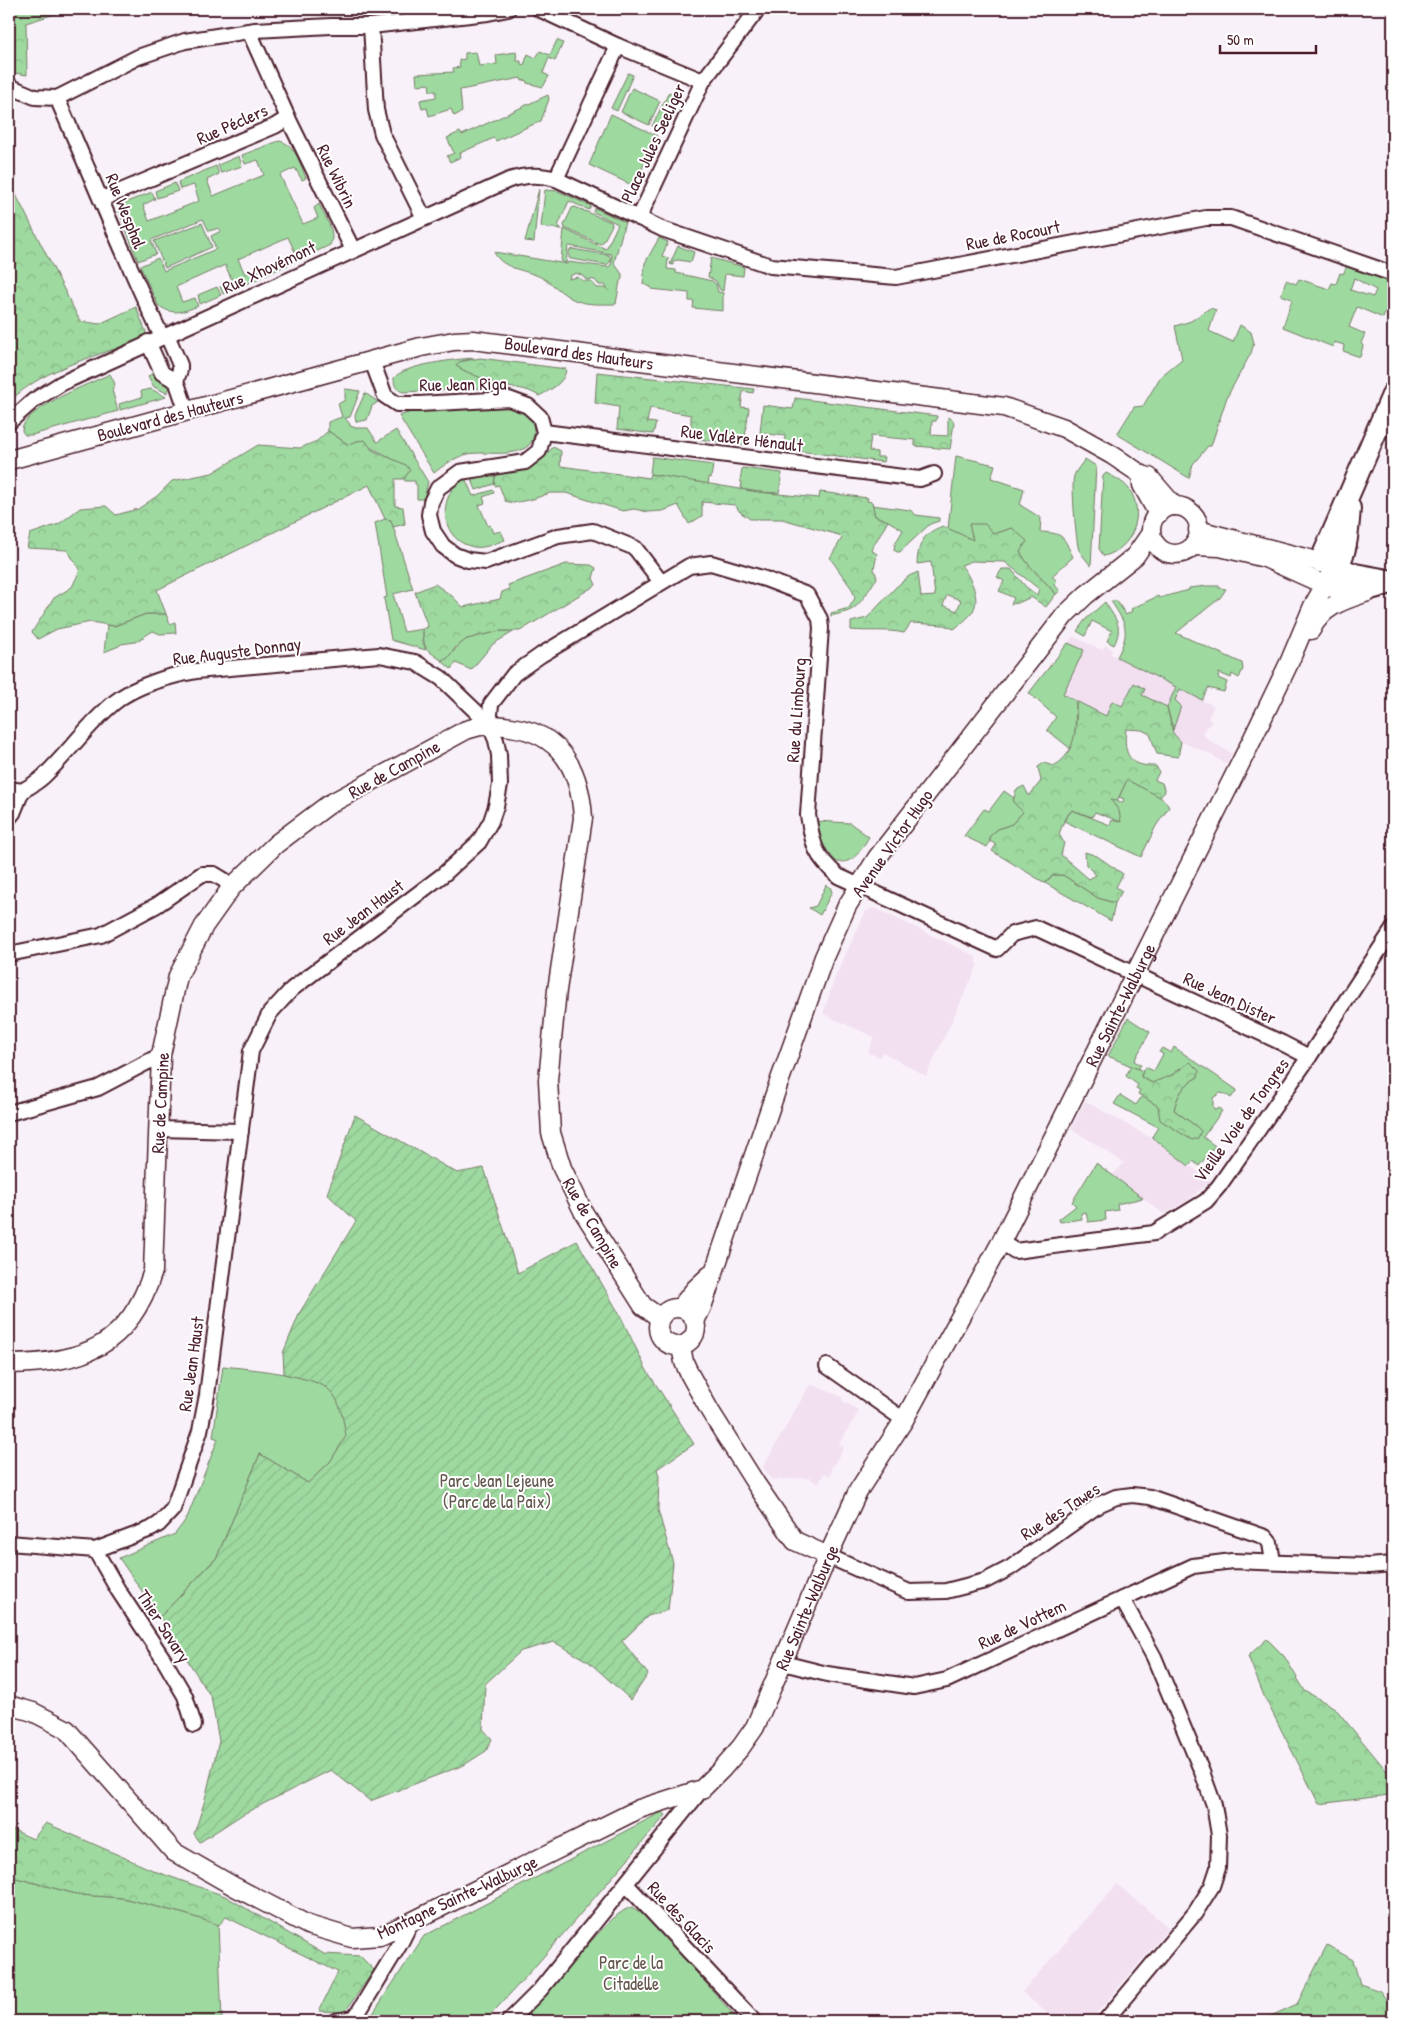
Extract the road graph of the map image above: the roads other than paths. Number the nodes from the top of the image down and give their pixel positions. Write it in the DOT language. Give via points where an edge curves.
graph roads {
  1 [pos="508,9"];
  2 [pos="539,9"];
  3 [pos="758,9"];
  4 [pos="371,26"];
  5 [pos="249,31"];
  6 [pos="618,46"];
  7 [pos="703,81"];
  8 [pos="9,86"];
  9 [pos="57,98"];
  10 [pos="288,118"];
  11 [pos="556,179"];
  12 [pos="102,200"];
  13 [pos="424,218"];
  14 [pos="639,218"];
  15 [pos="353,250"];
  16 [pos="1393,274"];
  17 [pos="164,336"];
  18 [pos="148,342"];
  19 [pos="372,361"];
  20 [pos="178,386"];
  21 [pos="1393,393"];
  22 [pos="187,412"];
  23 [pos="9,422"];
  24 [pos="544,432"];
  25 [pos="10,459"];
  26 [pos="934,474"];
  27 [pos="1142,475"];
  28 [pos="1174,506"];
  29 [pos="1158,514"];
  30 [pos="1152,533"];
  31 [pos="1196,538"];
  32 [pos="1164,551"];
  33 [pos="1329,565"];
  34 [pos="1113,575"];
  35 [pos="661,582"];
  36 [pos="1393,582"];
  37 [pos="1325,585"];
  38 [pos="1371,591"];
  39 [pos="1289,663"];
  40 [pos="489,724"];
  41 [pos="15,790"];
  42 [pos="9,818"];
  43 [pos="859,885"];
  44 [pos="231,888"];
  45 [pos="1393,929"];
  46 [pos="9,954"];
  47 [pos="1135,975"];
  48 [pos="161,1055"];
  49 [pos="1309,1057"];
  50 [pos="9,1113"];
  51 [pos="158,1129"];
  52 [pos="241,1131"];
  53 [pos="1000,1242"];
  54 [pos="712,1273"];
  55 [pos="680,1308"];
  56 [pos="659,1317"];
  57 [pos="695,1321"];
  58 [pos="681,1347"];
  59 [pos="9,1364"];
  60 [pos="827,1366"];
  61 [pos="904,1420"];
  62 [pos="9,1542"];
  63 [pos="96,1550"];
  64 [pos="828,1556"];
  65 [pos="1273,1562"];
  66 [pos="1393,1564"];
  67 [pos="1122,1599"];
  68 [pos="783,1663"];
  69 [pos="9,1705"];
  70 [pos="194,1725"];
  71 [pos="702,1789"];
  72 [pos="626,1884"];
  73 [pos="411,1922"];
  74 [pos="354,2020"];
  75 [pos="335,2021"];
  76 [pos="508,2021"];
  77 [pos="754,2021"];
  78 [pos="1105,2021"];
  1 -- 4 [label="street"];
  2 -- 6 [label="street, Place Jules Seeliger"];
  3 -- 7 [label="street"];
  4 -- 5 [label="street"];
  4 -- 13 [label="street" via="376,110 382,134"];
  5 -- 9 [label="street" via="185,41 138,57"];
  5 -- 10 [label="street, Rue Péclers"];
  6 -- 7 [label="street, Place Jules Seeliger"];
  6 -- 11 [label="street"];
  7 -- 14 [label="street, Place Jules Seeliger"];
  8 -- 9 [label="street" via="35,97"];
  9 -- 12 [label="street, Rue Wesphal"];
  10 -- 12 [label="street, Rue Péclers"];
  10 -- 15 [label="street, Rue Wibrin"];
  11 -- 13 [label="street, Rue Xhovémont" via="532,175 509,180"];
  11 -- 14 [label="street, Place Jules Seeliger"];
  12 -- 17 [label="street, Rue Wesphal" via="129,268"];
  13 -- 15 [label="street, Rue Xhovémont"];
  14 -- 16 [label="street, Rue de Rocourt" via="771,266 896,277 1206,218 1232,218"];
  15 -- 17 [label="street, Rue Xhovémont"];
  17 -- 18 [label="street, Rue Xhovémont"];
  17 -- 18 [label="street, Rue Wesphal" via="180,365 176,381 162,373"];
  18 -- 23 [label="street, Rue Xhovémont" via="62,383 33,401"];
  19 -- 22 [label="street, Boulevard des Hauteurs"];
  19 -- 24 [label="street, Rue Jean Riga" via="385,396 398,404 509,399 528,406 540,417"];
  19 -- 27 [label="street, Boulevard des Hauteurs" via="435,344 473,340 988,405 1019,411 1064,428"];
  20 -- 22 [label="street"];
  21 -- 33 [label="main road" via="1351,492 1347,546"];
  22 -- 25 [label="street, Boulevard des Hauteurs"];
  24 -- 26 [label="street, Rue Valère Hénault" via="920,479"];
  24 -- 35 [label="street" via="539,451 525,462 460,472 438,488 429,515 433,531 443,546 468,560 486,562 558,536 593,531 635,548"];
  27 -- 28 [label="street, Boulevard des Hauteurs" via="1149,477"];
  27 -- 29 [label="street" via="1142,485"];
  28 -- 29 [label="street"];
  28 -- 31 [label="street, Boulevard des Hauteurs" via="1191,512 1198,523"];
  29 -- 30 [label="street"];
  30 -- 32 [label="street"];
  30 -- 34 [label="street, Avenue Victor Hugo" via="1135,556"];
  31 -- 32 [label="street, Avenue Victor Hugo" via="1183,552"];
  31 -- 33 [label="street"];
  31 -- 37 [label="street" via="1265,558"];
  32 -- 34 [label="street, Avenue Victor Hugo"];
  33 -- 36 [label="main road"];
  33 -- 37 [label="main road"];
  34 -- 43 [label="street, Avenue Victor Hugo" via="1077,603 1060,622"];
  35 -- 40 [label="street, Rue du Limbourg" via="514,674 492,704"];
  35 -- 43 [label="street, Rue du Limbourg" via="689,566 711,563 807,595 820,619 821,628 808,815 812,845 838,876"];
  36 -- 38 [label="main road"];
  37 -- 38 [label="main road"];
  37 -- 39 [label="street, Rue Sainte-Walburge"];
  38 -- 39 [label="street" via="1324,611 1317,618 1300,655"];
  39 -- 47 [label="street, Rue Sainte-Walburge"];
  40 -- 41 [label="street, Rue Auguste Donnay" via="441,678 415,662 379,655 185,673 146,685 116,700 88,726 43,778"];
  40 -- 44 [label="street, Rue de Campine" via="466,730 328,805 276,844"];
  40 -- 52 [label="street, Rue Jean Haust" via="499,755 500,785 491,821 478,842 451,868 292,989 270,1013 251,1050"];
  40 -- 56 [label="street, Rue de Campine" via="528,729 545,737 559,748 578,780 583,818 557,990 548,1080 551,1132 562,1168 584,1213 643,1306"];
  41 -- 42 [label="street" via="13,813"];
  43 -- 47 [label="street, Rue du Limbourg" via="996,949 1012,934 1036,928"];
  43 -- 54 [label="street, Avenue Victor Hugo" via="824,957"];
  44 -- 46 [label="street" via="214,874 202,874 157,905 101,935"];
  44 -- 48 [label="street, Rue de Campine" via="204,926 178,976"];
  45 -- 49 [label="street, Vieille Voie de Tongres"];
  47 -- 49 [label="street, Rue Jean Dister"];
  47 -- 53 [label="street, Rue Sainte-Walburge"];
  48 -- 50 [label="street" via="98,1088"];
  48 -- 51 [label="street, Rue de Campine"];
  49 -- 53 [label="street, Vieille Voie de Tongres" via="1220,1186 1190,1212 1154,1233 1015,1251"];
  51 -- 52 [label="street"];
  51 -- 59 [label="street, Rue de Campine" via="154,1271 140,1306 114,1336 90,1351 62,1360"];
  52 -- 63 [label="street, Rue Jean Haust" via="200,1431 168,1516 151,1529"];
  53 -- 61 [label="street, Rue Sainte-Walburge"];
  54 -- 55 [label="street, Avenue Victor Hugo"];
  54 -- 57 [label="street, Avenue Victor Hugo"];
  55 -- 56 [label="street" via="666,1311"];
  55 -- 57 [label="street"];
  56 -- 58 [label="street" via="658,1328 663,1340"];
  57 -- 58 [label="street" via="695,1334"];
  58 -- 64 [label="street" via="687,1368 710,1411 778,1517 795,1541"];
  60 -- 61 [label="street"];
  61 -- 64 [label="street, Rue Sainte-Walburge" via="858,1491"];
  62 -- 63 [label="street"];
  63 -- 70 [label="street, Thier Savary" via="185,1696"];
  64 -- 65 [label="street, Rue des Tawes" via="909,1592 946,1591 985,1581 1010,1568 1100,1504 1132,1495 1164,1502 1264,1537 1270,1543"];
  64 -- 68 [label="street, Rue Sainte-Walburge"];
  65 -- 66 [label="street"];
  65 -- 67 [label="street, Rue de Vottem" via="1193,1566"];
  67 -- 68 [label="street, Rue de Vottem" via="947,1680 918,1688 827,1674"];
  67 -- 78 [label="street" via="1154,1657 1202,1772 1214,1805 1219,1835 1218,1861 1212,1886 1196,1913"];
  68 -- 71 [label="street, Rue Sainte-Walburge" via="755,1727"];
  69 -- 73 [label="street, Montagne Sainte-Walburge" via="33,1712 66,1729 174,1852 235,1887 308,1925 352,1938 380,1936"];
  71 -- 72 [label="street, Rue des Glacis"];
  71 -- 73 [label="street, Montagne Sainte-Walburge" via="639,1809"];
  72 -- 76 [label="street" via="540,1990"];
  72 -- 77 [label="street, Rue des Glacis"];
  73 -- 74 [label="street"];
  74 -- 75 [label="street"];
}
